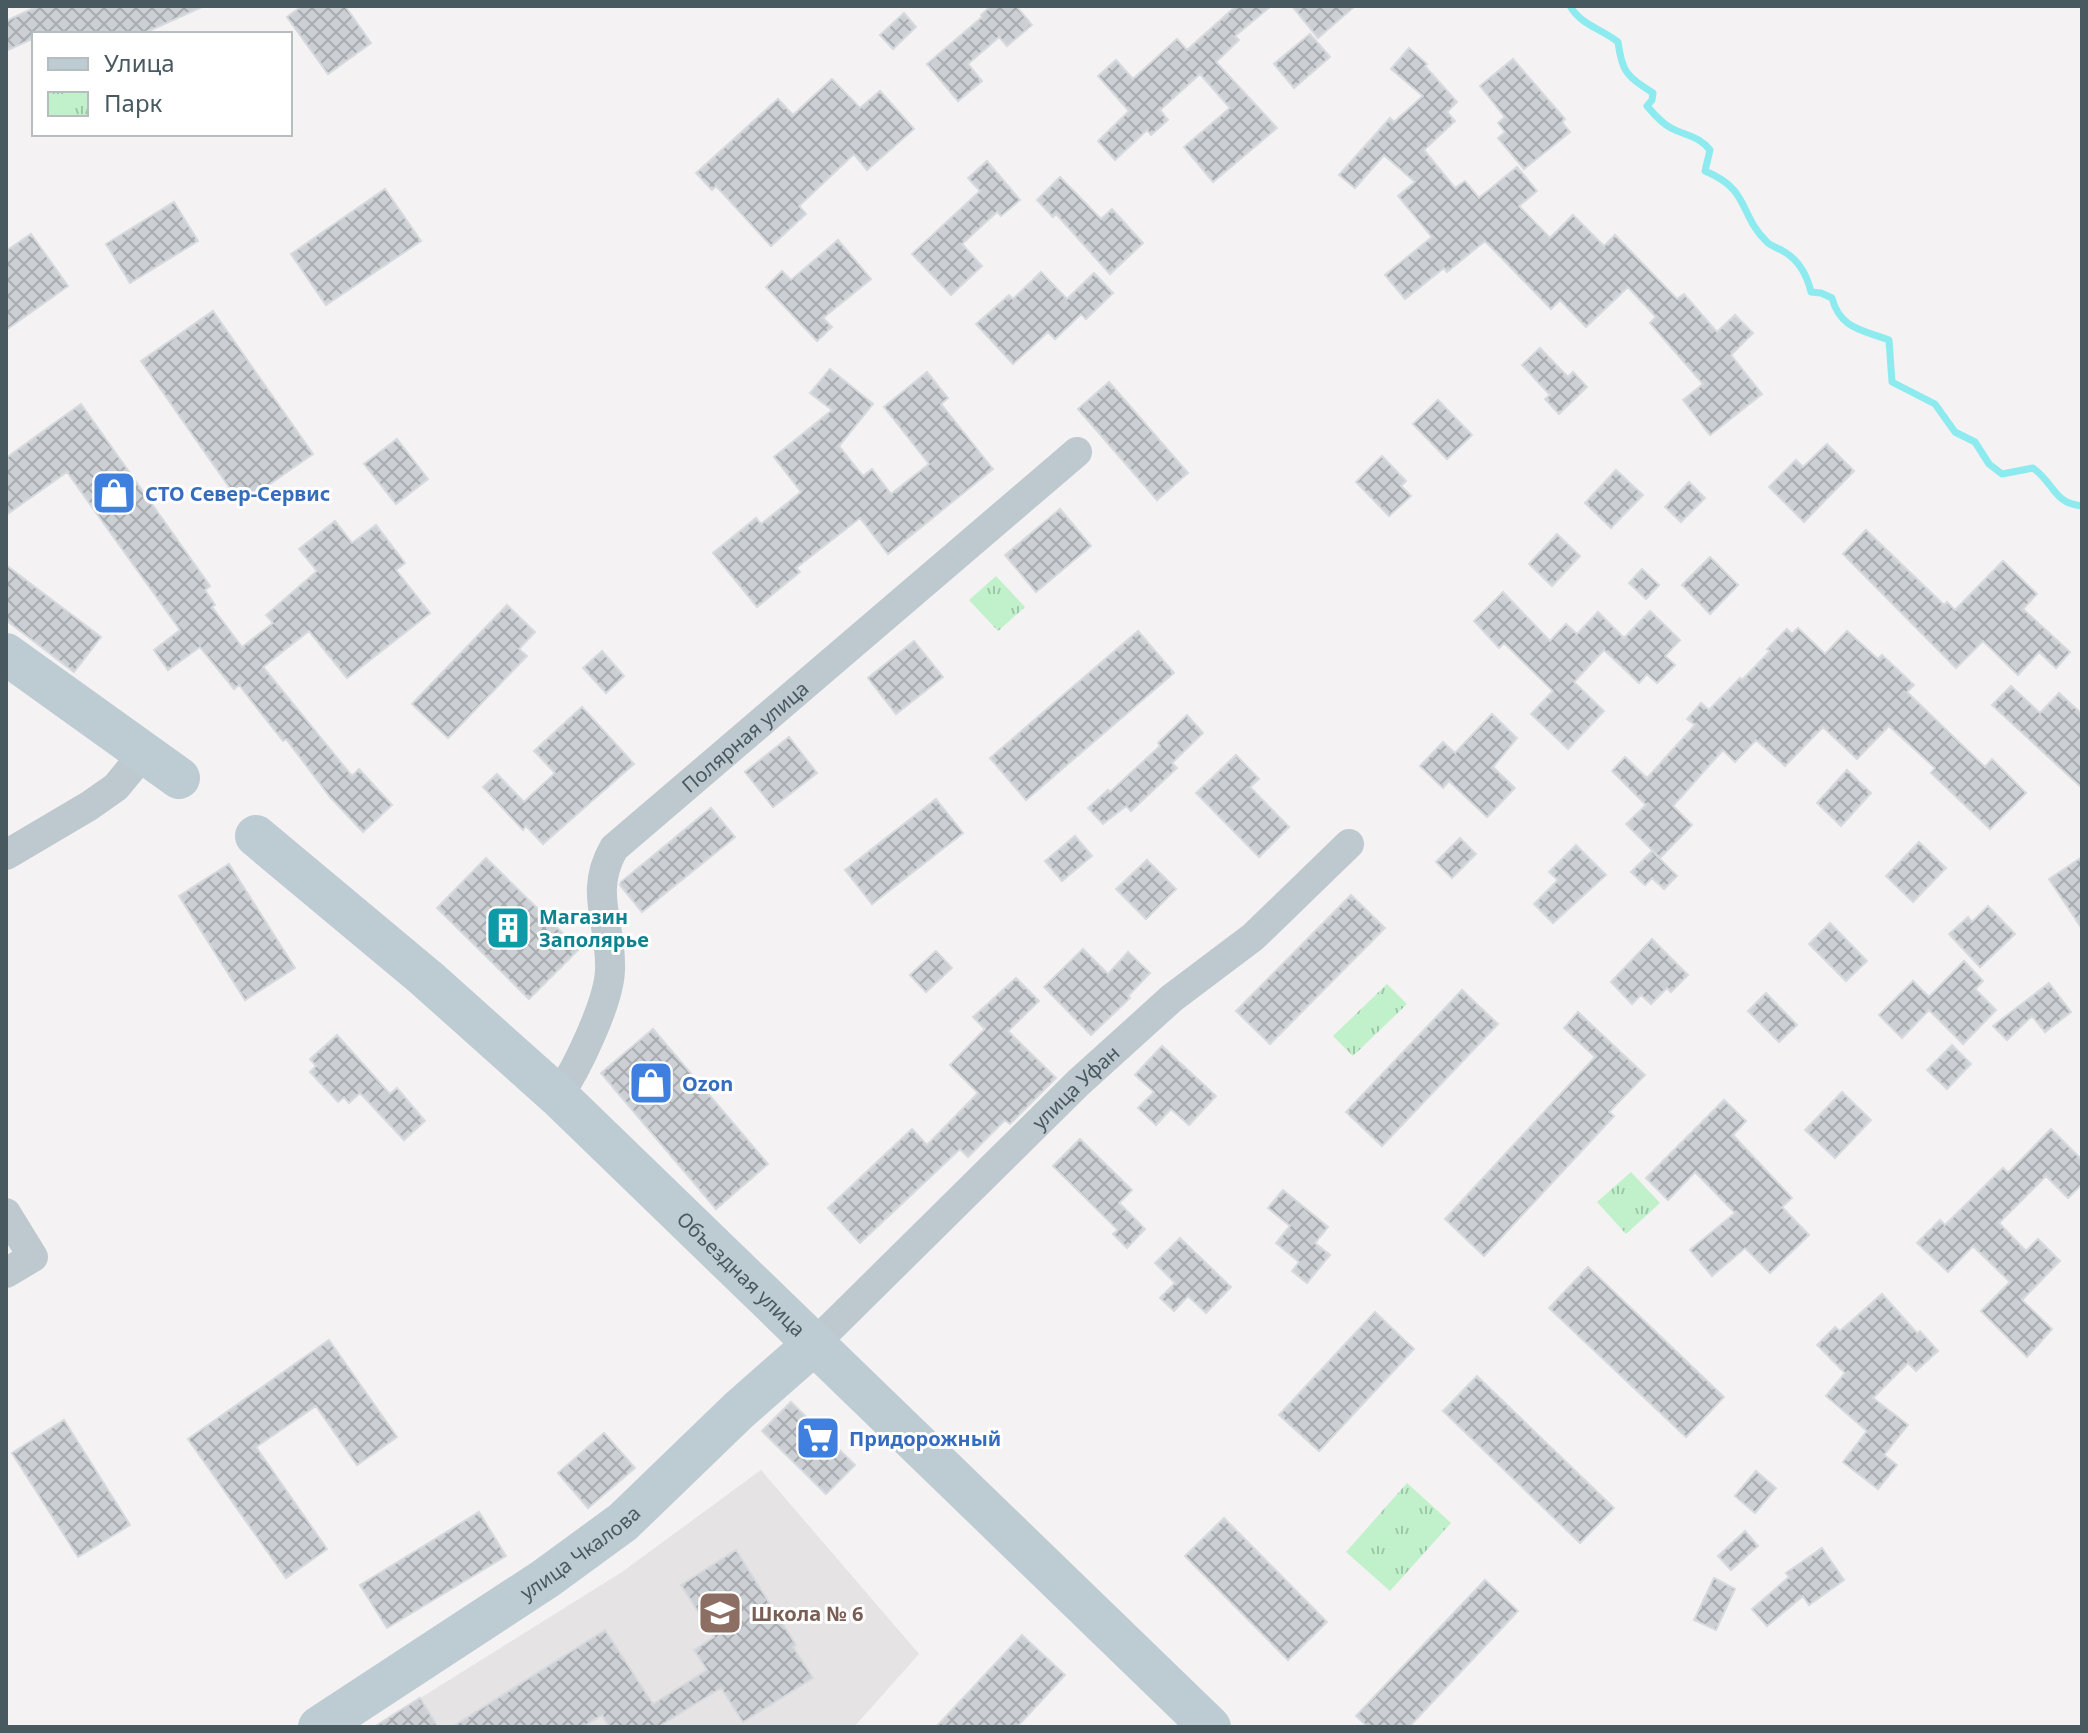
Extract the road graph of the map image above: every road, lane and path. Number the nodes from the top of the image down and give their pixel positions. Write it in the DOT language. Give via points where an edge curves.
graph roads {
  1 [pos="1077,452"];
  2 [pos="6,654"];
  3 [pos="144,753"];
  4 [pos="179,778"];
  5 [pos="256,836"];
  6 [pos="1349,844"];
  7 [pos="6,855"];
  8 [pos="558,1096"];
  9 [pos="6,1213"];
  10 [pos="6,1273"];
  11 [pos="813,1345"];
  12 [pos="319,1727"];
  13 [pos="1210,1727"];
  1 -- 8 [label="street, Полярная улица" via="614,848 600,886 610,974 580,1061"];
  2 -- 3 [label="main road"];
  3 -- 4 [label="main road"];
  3 -- 7 [label="street" via="116,787"];
  5 -- 8 [label="main road, Объездная улица"];
  6 -- 11 [label="street, улица Уфан" via="1253,937 1172,998 1078,1083"];
  8 -- 11 [label="main road, Объездная улица"];
  9 -- 10 [label="street" via="33,1257"];
  11 -- 12 [label="main road, улица Чкалова" via="612,1531"];
  11 -- 13 [label="main road, Объездная улица"];
}
